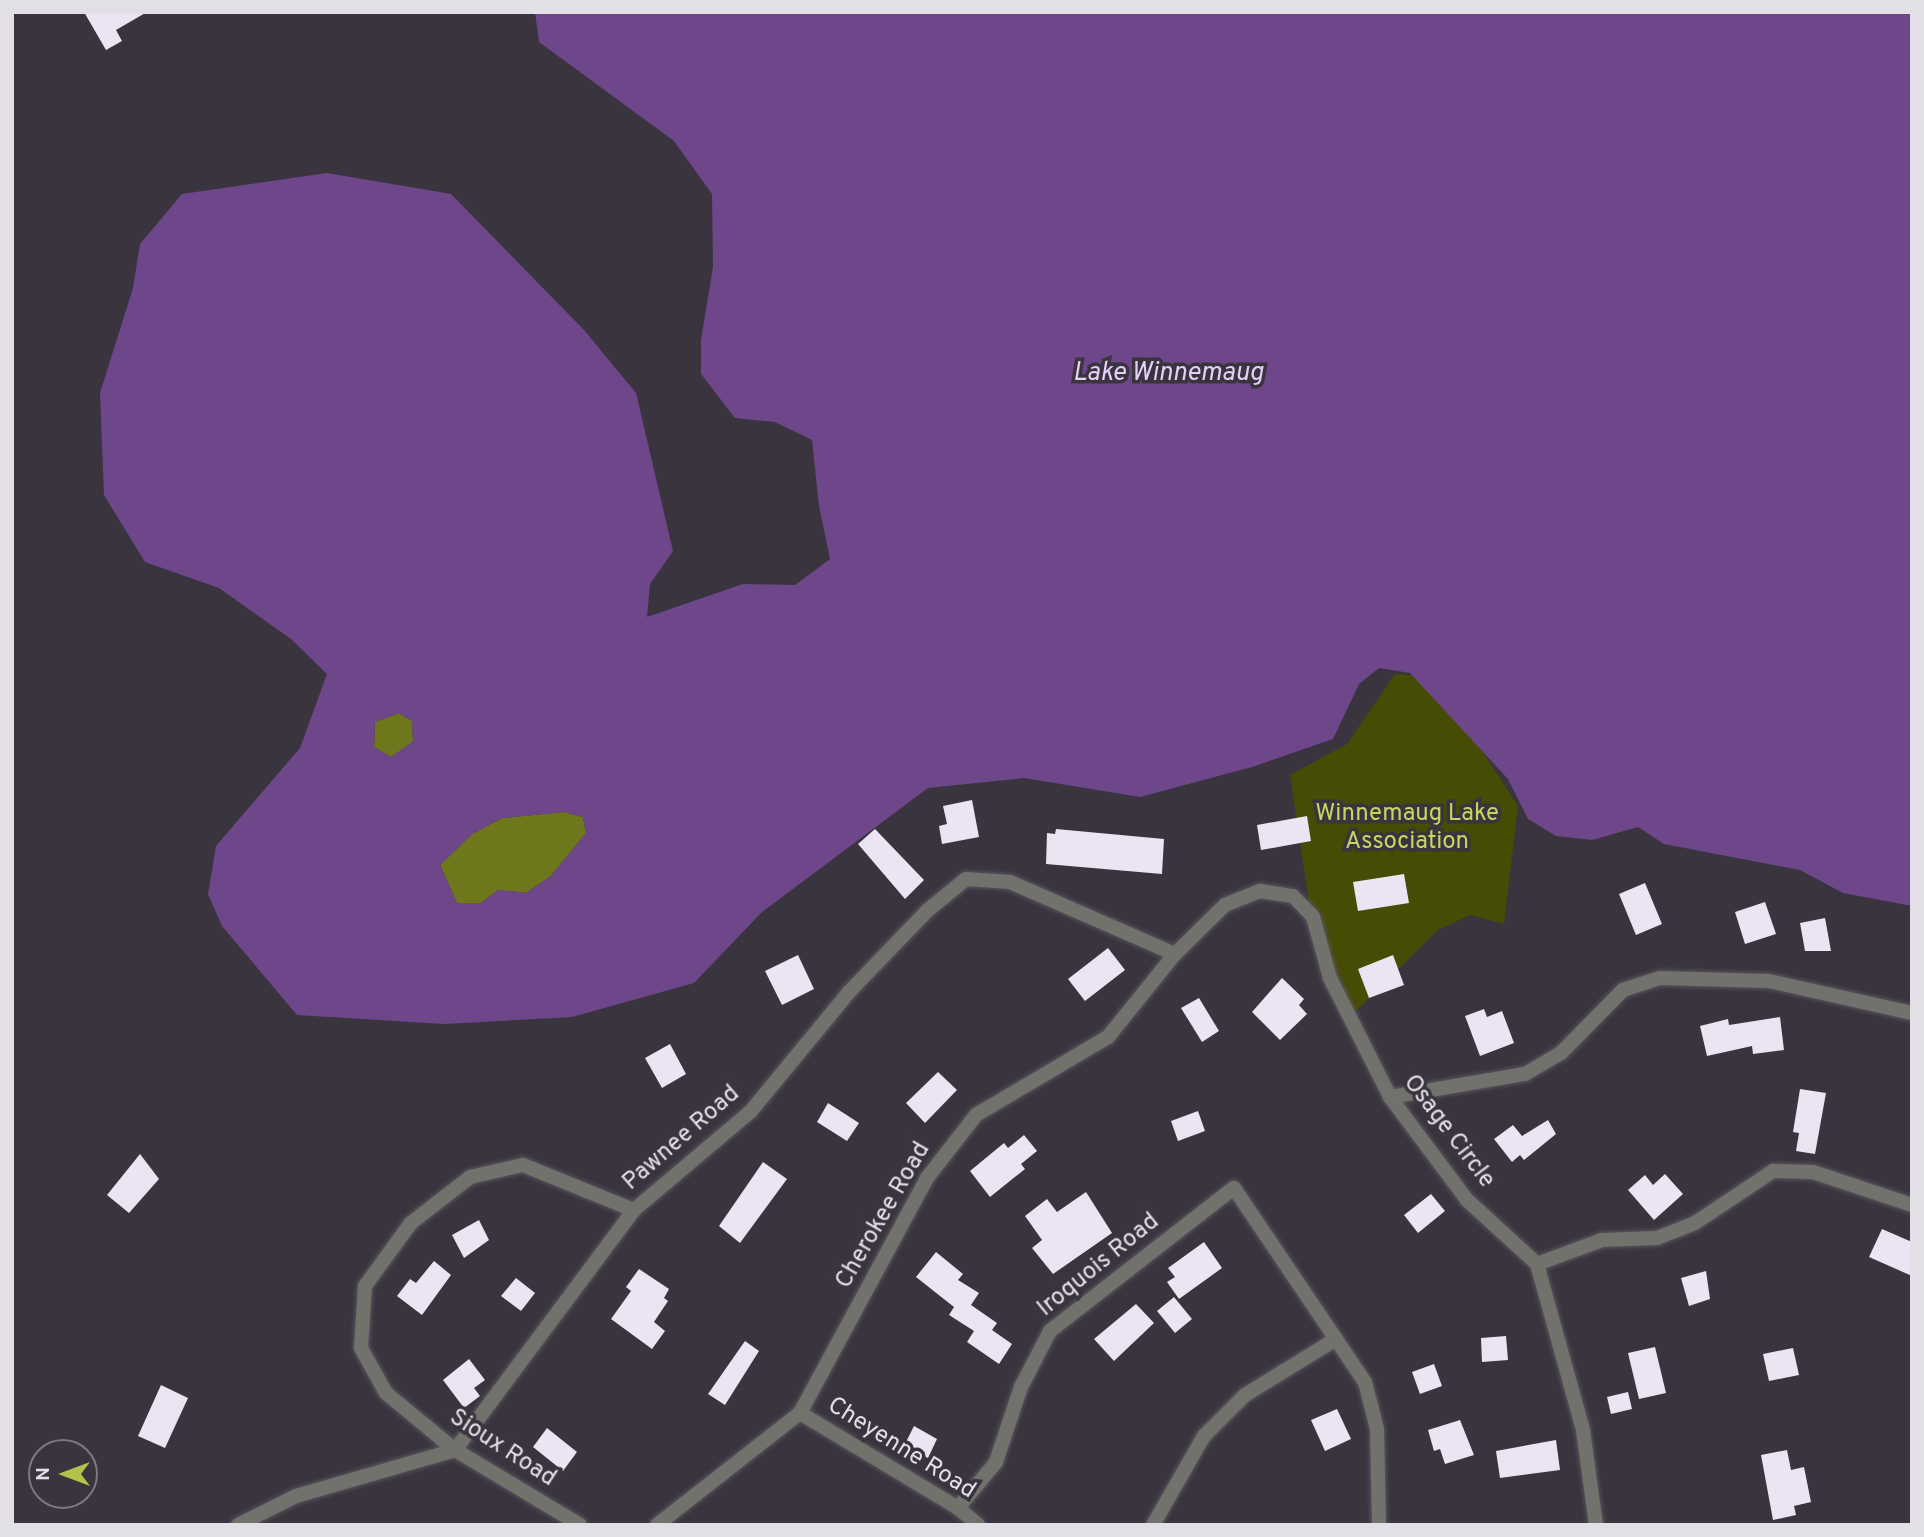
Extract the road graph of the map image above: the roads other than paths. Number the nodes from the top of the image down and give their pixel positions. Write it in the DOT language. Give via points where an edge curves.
graph roads {
  1 [pos="1175,954"];
  2 [pos="1912,1013"];
  3 [pos="1390,1097"];
  4 [pos="1912,1205"];
  5 [pos="634,1210"];
  6 [pos="1536,1264"];
  7 [pos="1336,1339"];
  8 [pos="800,1413"];
  9 [pos="455,1450"];
  10 [pos="958,1508"];
  11 [pos="238,1525"];
  12 [pos="580,1525"];
  13 [pos="657,1525"];
  14 [pos="978,1525"];
  15 [pos="1153,1525"];
  16 [pos="1379,1525"];
  17 [pos="1596,1525"];
  1 -- 3 [label="street, Osage Circle" via="1225,905 1260,891 1293,896 1313,917 1330,978"];
  1 -- 5 [label="street, Pawnee Road" via="1010,882 966,879 928,910 849,992 751,1111"];
  1 -- 8 [label="street, Cherokee Road" via="1108,1037 976,1115 927,1178"];
  2 -- 3 [label="street" via="1769,981 1660,978 1622,990 1561,1053 1525,1074"];
  3 -- 6 [label="street, Osage Circle" via="1467,1200"];
  4 -- 6 [label="street" via="1813,1172 1773,1171 1695,1223 1657,1238 1602,1240"];
  5 -- 9 [label="street, Pawnee Road"];
  5 -- 9 [label="street, Sioux Road" via="523,1166 470,1177 411,1223 365,1286 361,1348 386,1393"];
  6 -- 17 [label="street" via="1583,1430"];
  7 -- 10 [label="street, Iroquois Road" via="1234,1188 1050,1331 1021,1387 996,1462"];
  7 -- 15 [label="street" via="1245,1395 1204,1436"];
  7 -- 16 [label="street" via="1365,1382 1377,1429"];
  8 -- 10 [label="street, Cheyenne Road"];
  8 -- 13 [label="street, Cherokee Road"];
  9 -- 11 [label="street" via="296,1496"];
  9 -- 12 [label="street, Sioux Road"];
  10 -- 14 [label="street, Cheyenne Road"];
}
